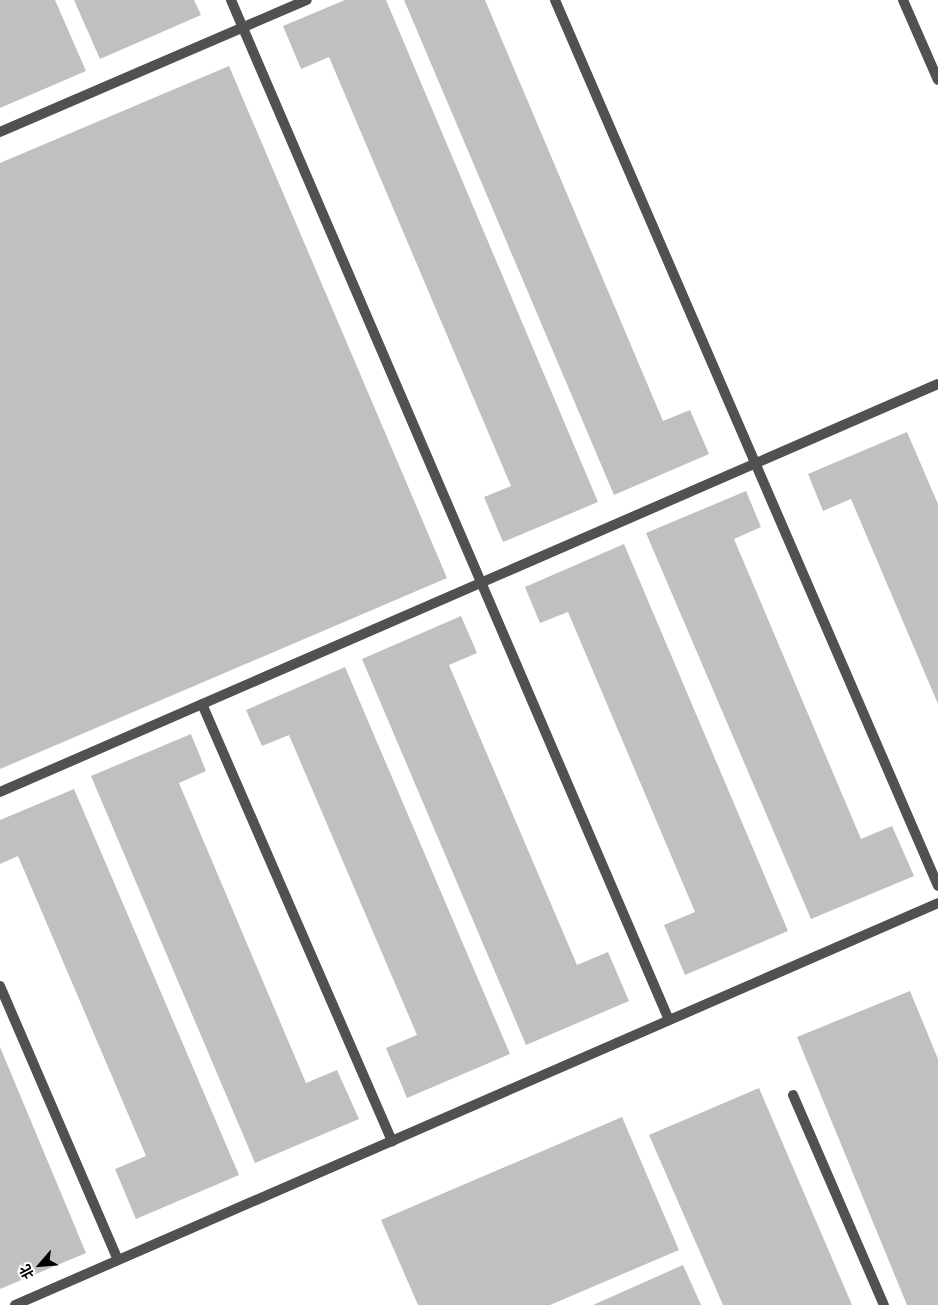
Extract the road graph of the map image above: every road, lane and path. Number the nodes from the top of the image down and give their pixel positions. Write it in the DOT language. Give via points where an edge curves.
graph roads {
  1 [pos="231,0"];
  2 [pos="307,0"];
  3 [pos="556,0"];
  4 [pos="903,0"];
  5 [pos="243,28"];
  6 [pos="938,80"];
  7 [pos="0,132"];
  8 [pos="938,384"];
  9 [pos="755,463"];
  10 [pos="481,582"];
  11 [pos="202,704"];
  12 [pos="0,792"];
  13 [pos="938,886"];
  14 [pos="938,903"];
  15 [pos="0,986"];
  16 [pos="669,1020"];
  17 [pos="793,1095"];
  18 [pos="392,1141"];
  19 [pos="118,1260"];
  20 [pos="15,1305"];
  21 [pos="884,1305"];
  1 -- 5 [label="lane"];
  2 -- 5 [label="lane"];
  3 -- 9 [label="lane"];
  4 -- 6 [label="lane"];
  5 -- 7 [label="lane"];
  5 -- 10 [label="lane"];
  8 -- 9 [label="lane"];
  9 -- 10 [label="lane"];
  9 -- 13 [label="lane"];
  10 -- 11 [label="lane"];
  10 -- 16 [label="lane"];
  11 -- 12 [label="lane"];
  11 -- 18 [label="lane"];
  14 -- 16 [label="lane"];
  15 -- 19 [label="lane"];
  16 -- 18 [label="lane"];
  17 -- 21 [label="lane"];
  18 -- 19 [label="lane"];
  19 -- 20 [label="lane"];
}
